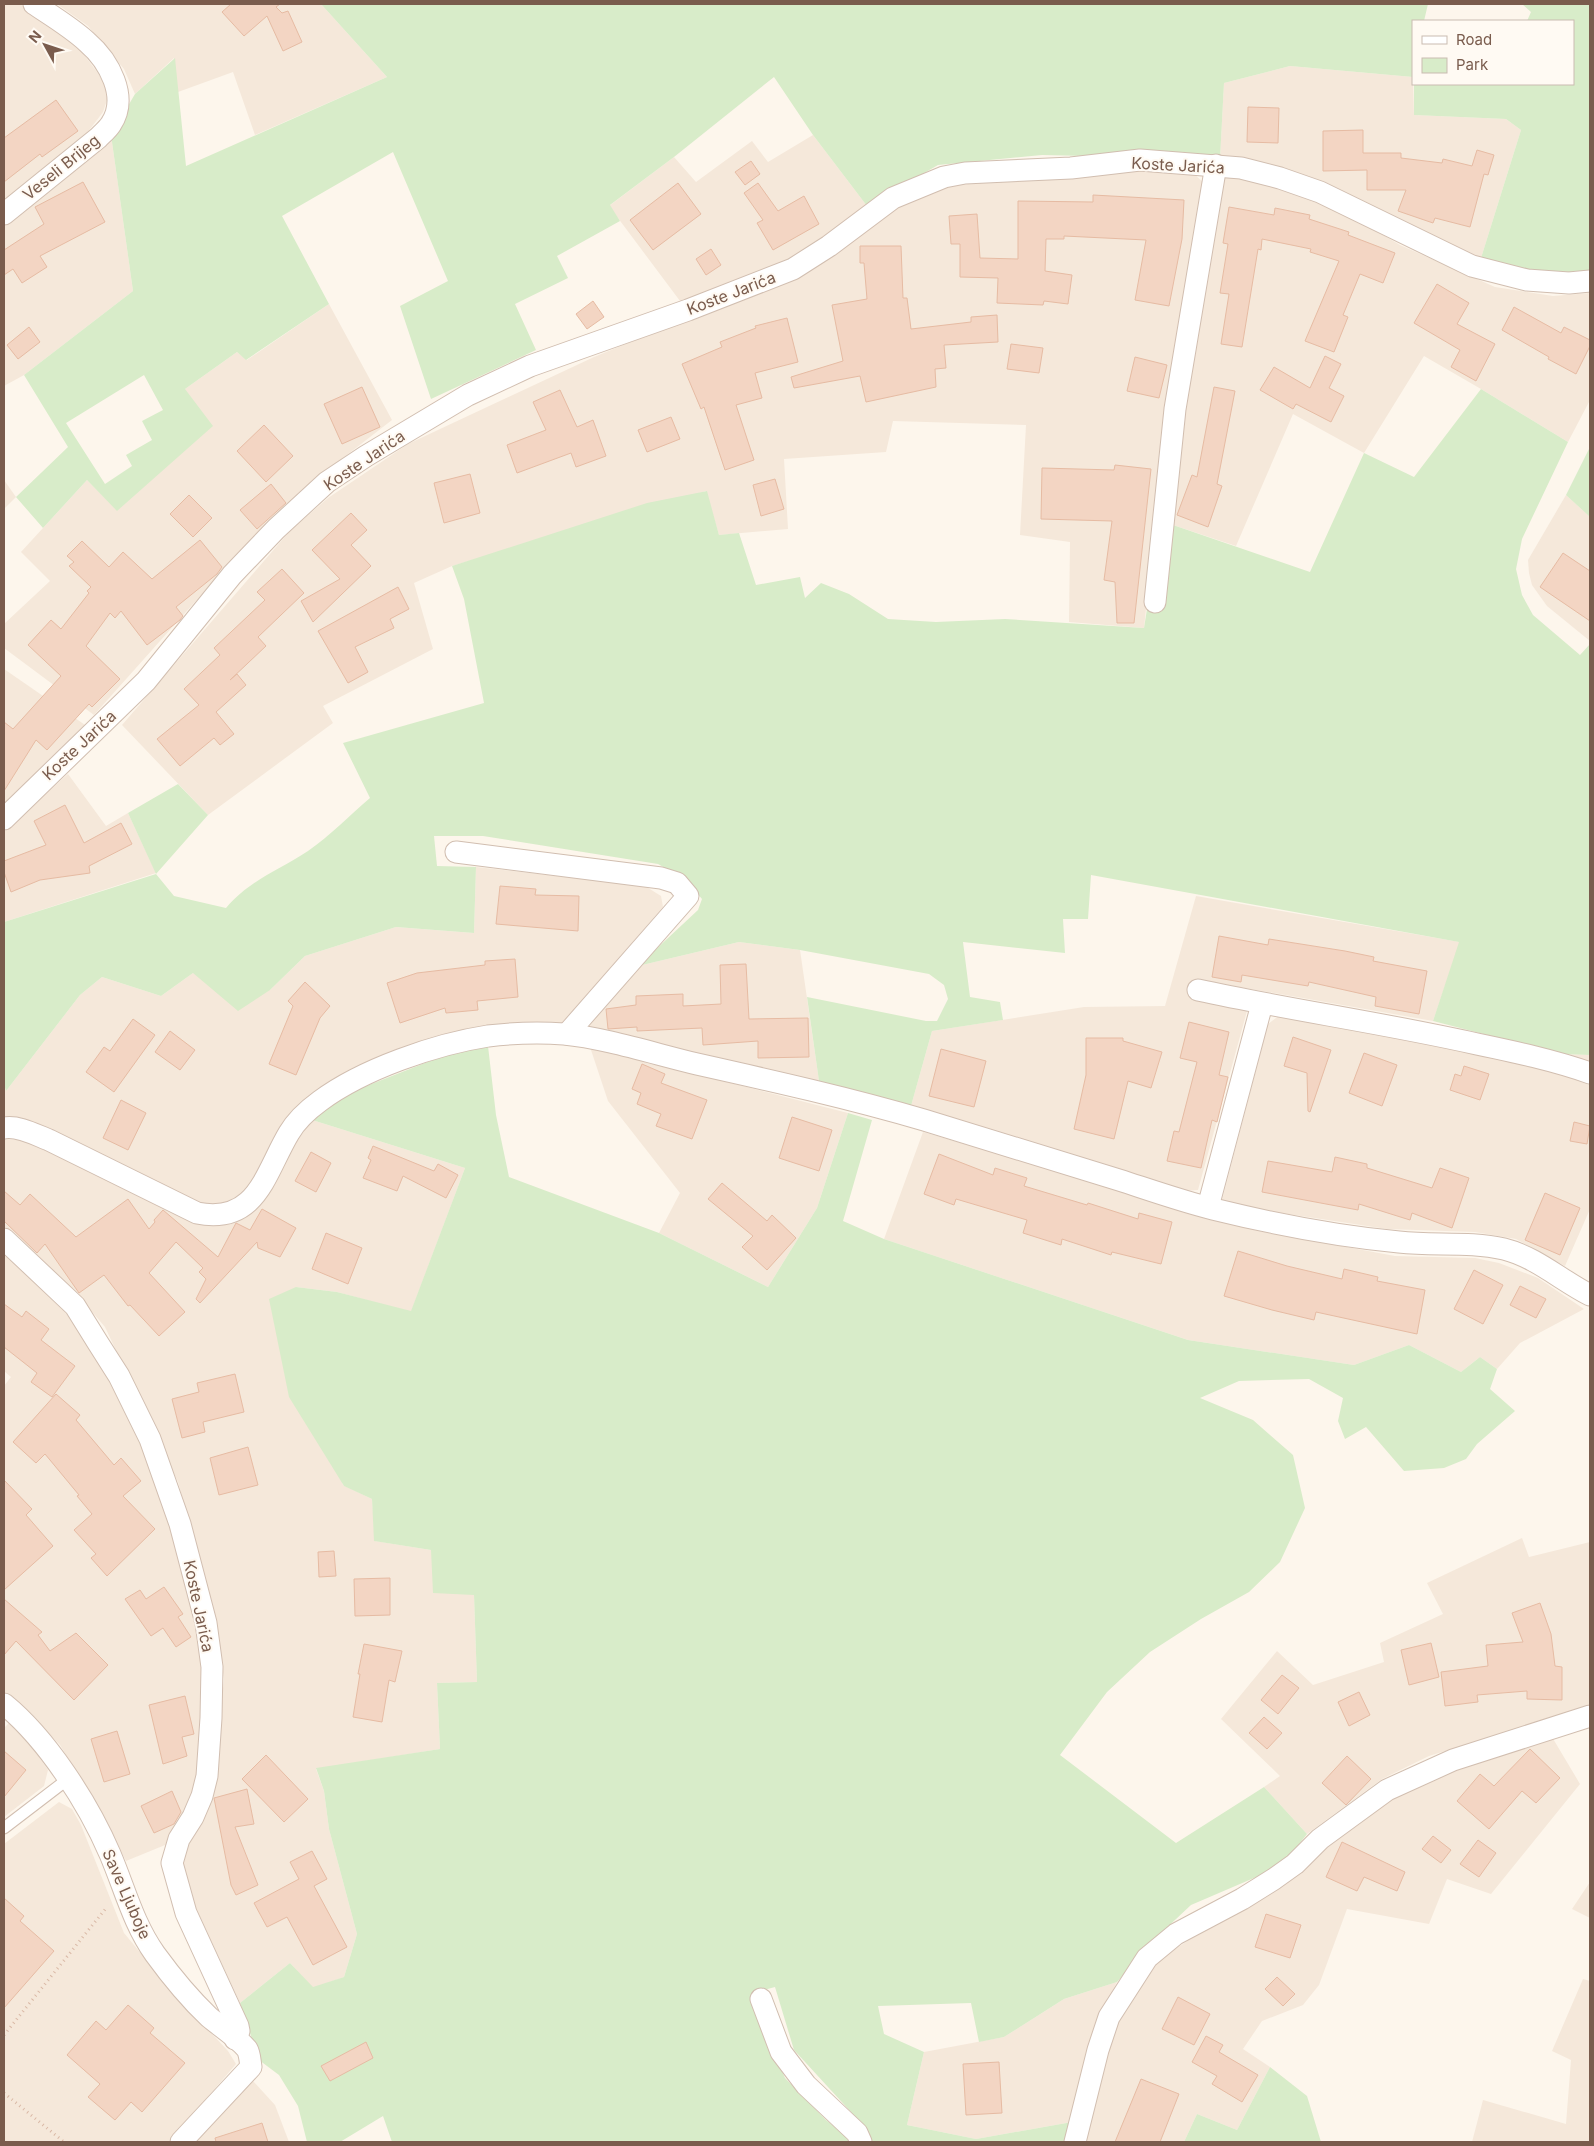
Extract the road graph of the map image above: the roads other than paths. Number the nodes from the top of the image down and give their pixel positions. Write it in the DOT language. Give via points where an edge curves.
graph roads {
  1 [pos="34,4"];
  2 [pos="1216,165"];
  3 [pos="4,214"];
  4 [pos="1590,281"];
  5 [pos="1155,602"];
  6 [pos="4,818"];
  7 [pos="456,852"];
  8 [pos="1198,990"];
  9 [pos="1262,1004"];
  10 [pos="567,1034"];
  11 [pos="1590,1073"];
  12 [pos="4,1128"];
  13 [pos="1208,1207"];
  14 [pos="4,1239"];
  15 [pos="1590,1295"];
  16 [pos="4,1704"];
  17 [pos="1590,1716"];
  18 [pos="68,1779"];
  19 [pos="4,1828"];
  20 [pos="761,1999"];
  21 [pos="235,2038"];
  22 [pos="181,2142"];
  23 [pos="861,2142"];
  24 [pos="1075,2142"];
  1 -- 3 [label="street, Veseli Brijeg" via="88,42 105,64 119,96 118,108 111,124 98,138"];
  2 -- 4 [label="street, Koste Jarića" via="1280,178 1320,192 1472,266 1527,280"];
  2 -- 5 [label="street" via="1175,409"];
  2 -- 6 [label="street, Koste Jarića" via="1140,160 944,177 893,198 793,269 530,366 468,395 327,482 232,575 146,681"];
  7 -- 10 [label="street" via="661,878 678,883 688,896"];
  8 -- 9 [label="street"];
  9 -- 11 [label="street" via="1408,1028 1560,1062"];
  9 -- 13 [label="street"];
  10 -- 12 [label="street" via="520,1033 445,1045 344,1084 317,1103 290,1130 266,1182 250,1199 233,1212 214,1216 197,1213 49,1140 24,1130"];
  10 -- 13 [label="street" via="811,1089"];
  13 -- 15 [label="street" via="1282,1226 1424,1245 1472,1244 1507,1250"];
  14 -- 21 [label="street, Koste Jarića" via="75,1306 119,1376 150,1439 180,1524 206,1624 212,1667 211,1718 207,1776 202,1796 179,1839 172,1863 186,1913 238,2026"];
  16 -- 18 [label="street, Save Ljuboje" via="24,1721"];
  17 -- 24 [label="street" via="1453,1760 1387,1790 1320,1839 1274,1880 1176,1934 1146,1958 1109,2017"];
  18 -- 19 [label="lane"];
  18 -- 21 [label="street, Save Ljuboje" via="100,1833 141,1932 171,1976 208,2016"];
  20 -- 23 [label="street" via="782,2052 806,2086 857,2133"];
  21 -- 22 [label="street, Save Ljuboje" via="247,2050 251,2067"];
}
